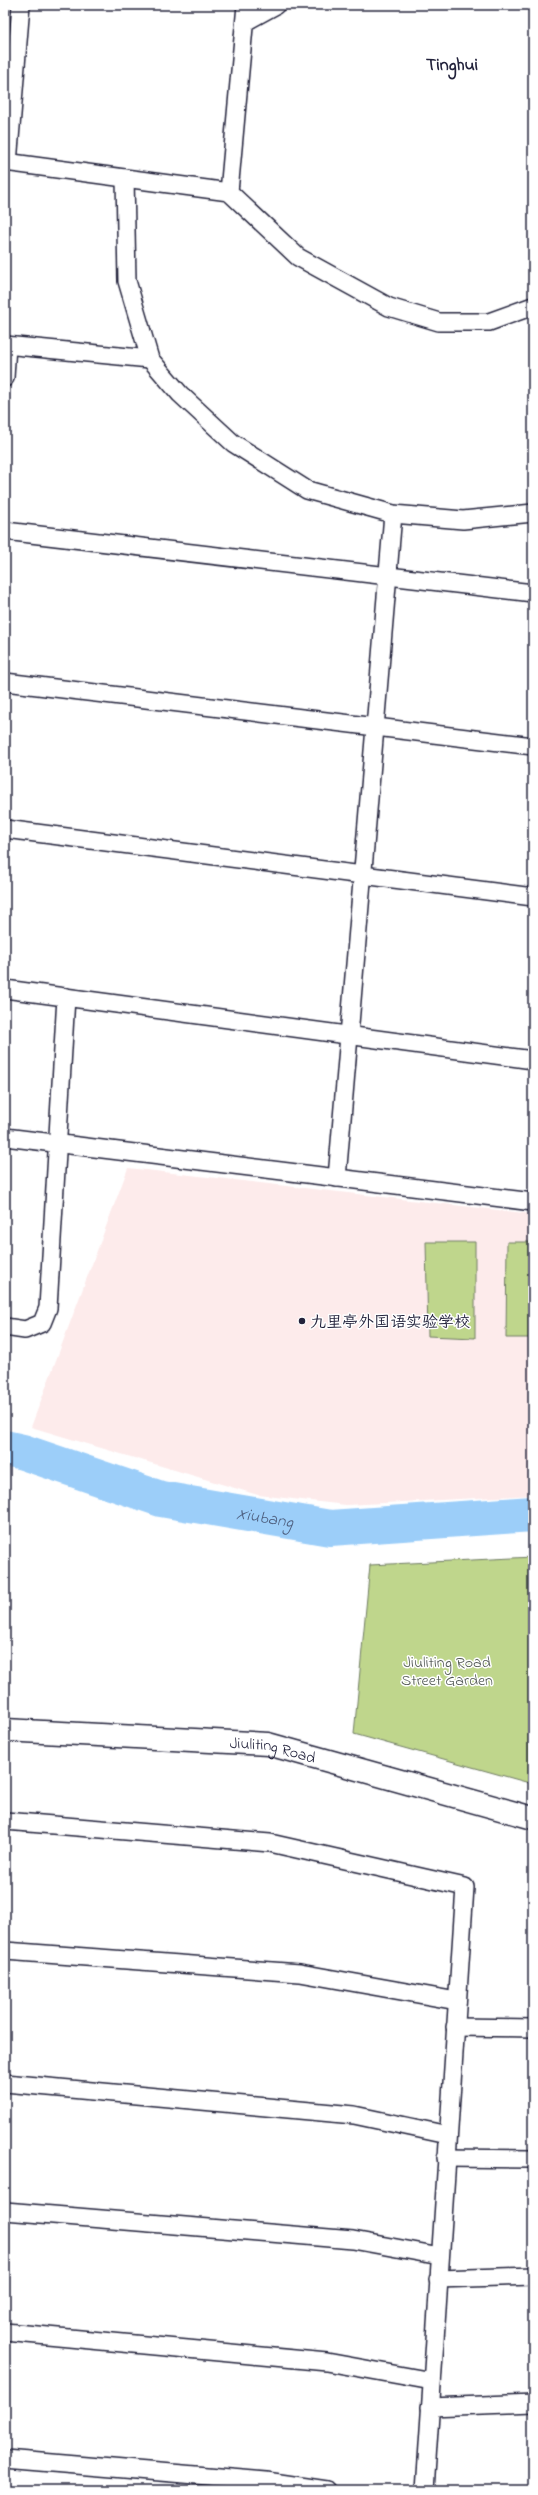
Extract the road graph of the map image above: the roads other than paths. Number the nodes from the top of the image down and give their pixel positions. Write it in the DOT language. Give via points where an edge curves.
graph roads {
  1 [pos="21,5"];
  2 [pos="246,5"];
  3 [pos="276,5"];
  4 [pos="12,21"];
  5 [pos="245,22"];
  6 [pos="6,162"];
  7 [pos="125,178"];
  8 [pos="229,192"];
  9 [pos="533,306"];
  10 [pos="6,345"];
  11 [pos="150,359"];
  12 [pos="5,378"];
  13 [pos="533,513"];
  14 [pos="393,514"];
  15 [pos="5,531"];
  16 [pos="388,576"];
  17 [pos="533,594"];
  18 [pos="5,682"];
  19 [pos="375,728"];
  20 [pos="533,746"];
  21 [pos="5,829"];
  22 [pos="363,875"];
  23 [pos="533,897"];
  24 [pos="5,989"];
  25 [pos="66,997"];
  26 [pos="349,1035"];
  27 [pos="533,1060"];
  28 [pos="5,1137"];
  29 [pos="58,1143"];
  30 [pos="337,1178"];
  31 [pos="533,1202"];
  32 [pos="5,1327"];
  33 [pos="5,1730"];
  34 [pos="533,1818"];
  35 [pos="5,1821"];
  36 [pos="5,1951"];
  37 [pos="457,2001"];
  38 [pos="455,2026"];
  39 [pos="533,2028"];
  40 [pos="5,2083"];
  41 [pos="448,2135"];
  42 [pos="446,2158"];
  43 [pos="533,2159"];
  44 [pos="5,2211"];
  45 [pos="440,2256"];
  46 [pos="533,2276"];
  47 [pos="438,2279"];
  48 [pos="5,2332"];
  49 [pos="432,2381"];
  50 [pos="533,2403"];
  51 [pos="430,2407"];
  52 [pos="5,2459"];
  53 [pos="327,2490"];
  54 [pos="425,2490"];
  1 -- 4 [label="lane"];
  2 -- 5 [label="lane"];
  3 -- 5 [label="lane"];
  4 -- 6 [label="lane"];
  5 -- 8 [label="lane"];
  6 -- 7 [label="lane"];
  7 -- 8 [label="lane"];
  7 -- 11 [label="lane" via="127,281"];
  8 -- 9 [label="lane" via="298,257 389,308 439,322 489,322"];
  10 -- 11 [label="lane"];
  10 -- 12 [label="lane"];
  11 -- 14 [label="lane" via="180,394 233,444 307,490"];
  13 -- 14 [label="lane" via="463,520"];
  14 -- 16 [label="lane"];
  15 -- 16 [label="lane"];
  16 -- 17 [label="lane"];
  16 -- 19 [label="lane"];
  18 -- 19 [label="lane"];
  19 -- 20 [label="lane"];
  19 -- 22 [label="lane"];
  21 -- 22 [label="lane"];
  22 -- 23 [label="lane"];
  22 -- 26 [label="lane"];
  24 -- 25 [label="lane"];
  25 -- 26 [label="lane"];
  25 -- 29 [label="lane"];
  26 -- 27 [label="lane"];
  26 -- 30 [label="lane"];
  28 -- 29 [label="lane"];
  29 -- 30 [label="lane"];
  29 -- 32 [label="lane" via="48,1308 42,1323 25,1330"];
  30 -- 31 [label="lane"];
  33 -- 34 [label="street, Jiuliting Road" via="268,1744"];
  35 -- 37 [label="lane" via="270,1843 464,1887"];
  36 -- 37 [label="lane" via="300,1974"];
  37 -- 38 [label="lane"];
  38 -- 39 [label="lane"];
  38 -- 41 [label="lane"];
  40 -- 41 [label="lane" via="354,2115"];
  41 -- 42 [label="lane"];
  42 -- 43 [label="lane"];
  42 -- 45 [label="lane"];
  44 -- 45 [label="lane" via="353,2240"];
  45 -- 47 [label="lane"];
  46 -- 47 [label="lane"];
  47 -- 49 [label="lane"];
  48 -- 49 [label="lane" via="327,2362"];
  49 -- 51 [label="lane"];
  50 -- 51 [label="lane"];
  51 -- 54 [label="lane"];
  52 -- 53 [label="lane" via="266,2481"];
}
